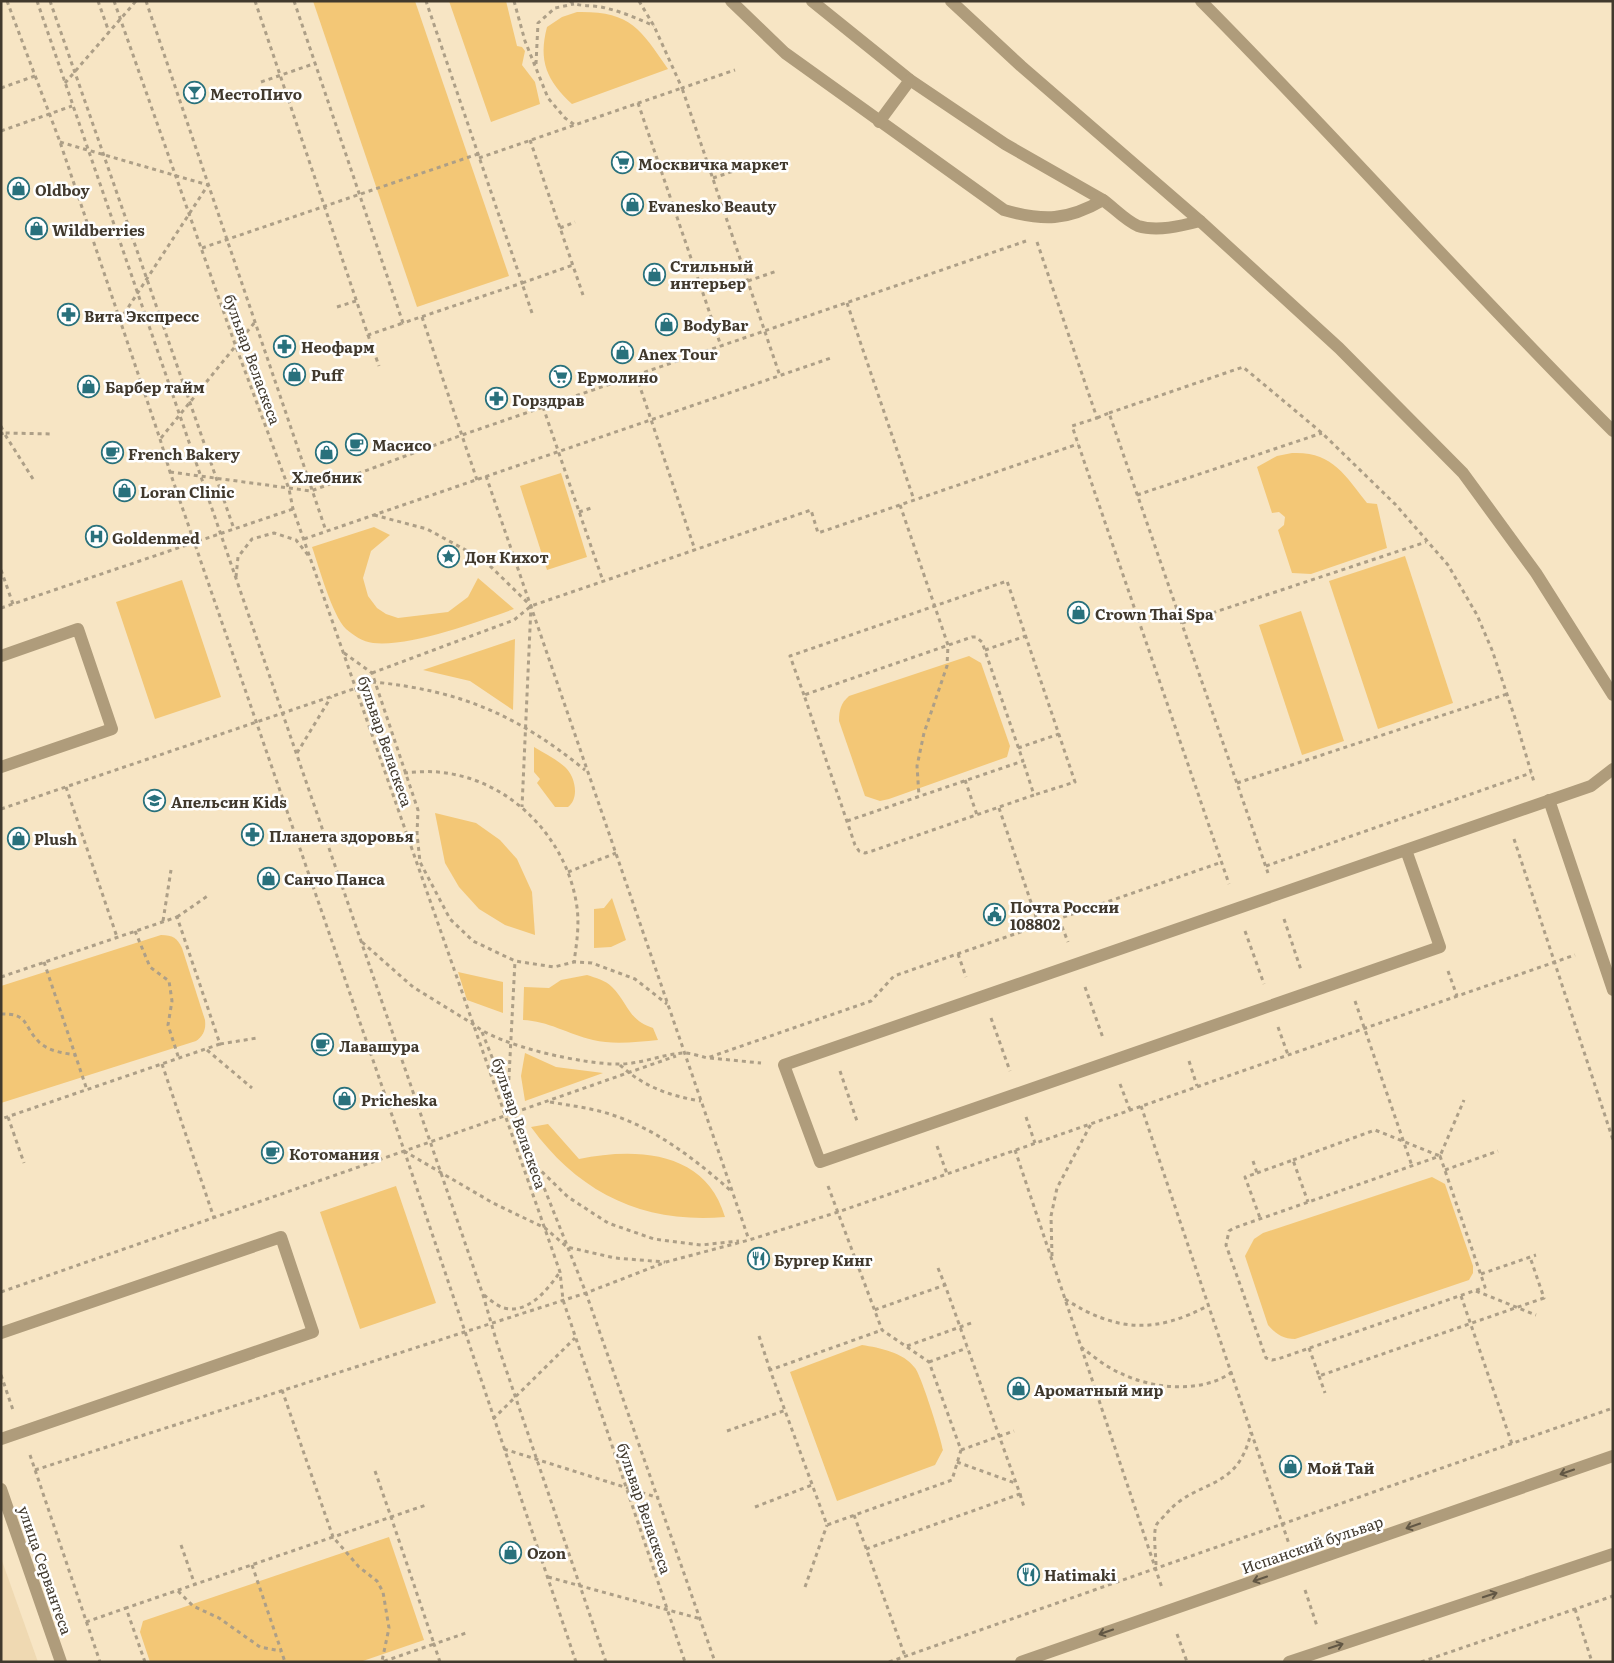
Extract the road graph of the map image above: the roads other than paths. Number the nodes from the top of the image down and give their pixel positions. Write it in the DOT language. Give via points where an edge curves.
graph roads {
  1 [pos="731,1"];
  2 [pos="812,1"];
  3 [pos="951,1"];
  4 [pos="1201,1"];
  5 [pos="910,80"];
  6 [pos="879,122"];
  7 [pos="1103,200"];
  8 [pos="1200,221"];
  9 [pos="1613,431"];
  10 [pos="1,656"];
  11 [pos="1613,695"];
  12 [pos="1,767"];
  13 [pos="1613,769"];
  14 [pos="1549,800"];
  15 [pos="1406,850"];
  16 [pos="1613,990"];
  17 [pos="1,1333"];
  18 [pos="1,1439"];
  19 [pos="1613,1456"];
  20 [pos="1,1489"];
  21 [pos="1613,1554"];
  22 [pos="60,1662"];
  23 [pos="1021,1662"];
  24 [pos="1289,1662"];
  1 -- 6 [label="street" via="785,53"];
  2 -- 5 [label="street"];
  3 -- 8 [label="street"];
  4 -- 9 [label="street" via="1306,108 1529,348"];
  5 -- 6 [label="street"];
  5 -- 7 [label="street" via="1005,144"];
  6 -- 7 [label="street" via="1004,210 1034,218 1064,217"];
  7 -- 8 [label="street" via="1137,225 1154,228"];
  8 -- 11 [label="street" via="1338,348 1463,473 1536,573"];
  10 -- 12 [label="street" via="78,629 112,729"];
  13 -- 14 [label="street" via="1591,786"];
  14 -- 15 [label="street"];
  14 -- 16 [label="street"];
  15 -- 15 [label="street" via="1440,947 820,1162 784,1065"];
  17 -- 18 [label="street" via="281,1237 313,1332"];
  19 -- 23 [label="street, Испанский бульвар, one-way"];
  20 -- 22 [label="street, улица Сервантеса"];
  24 -- 21 [label="street, one-way"];
}
